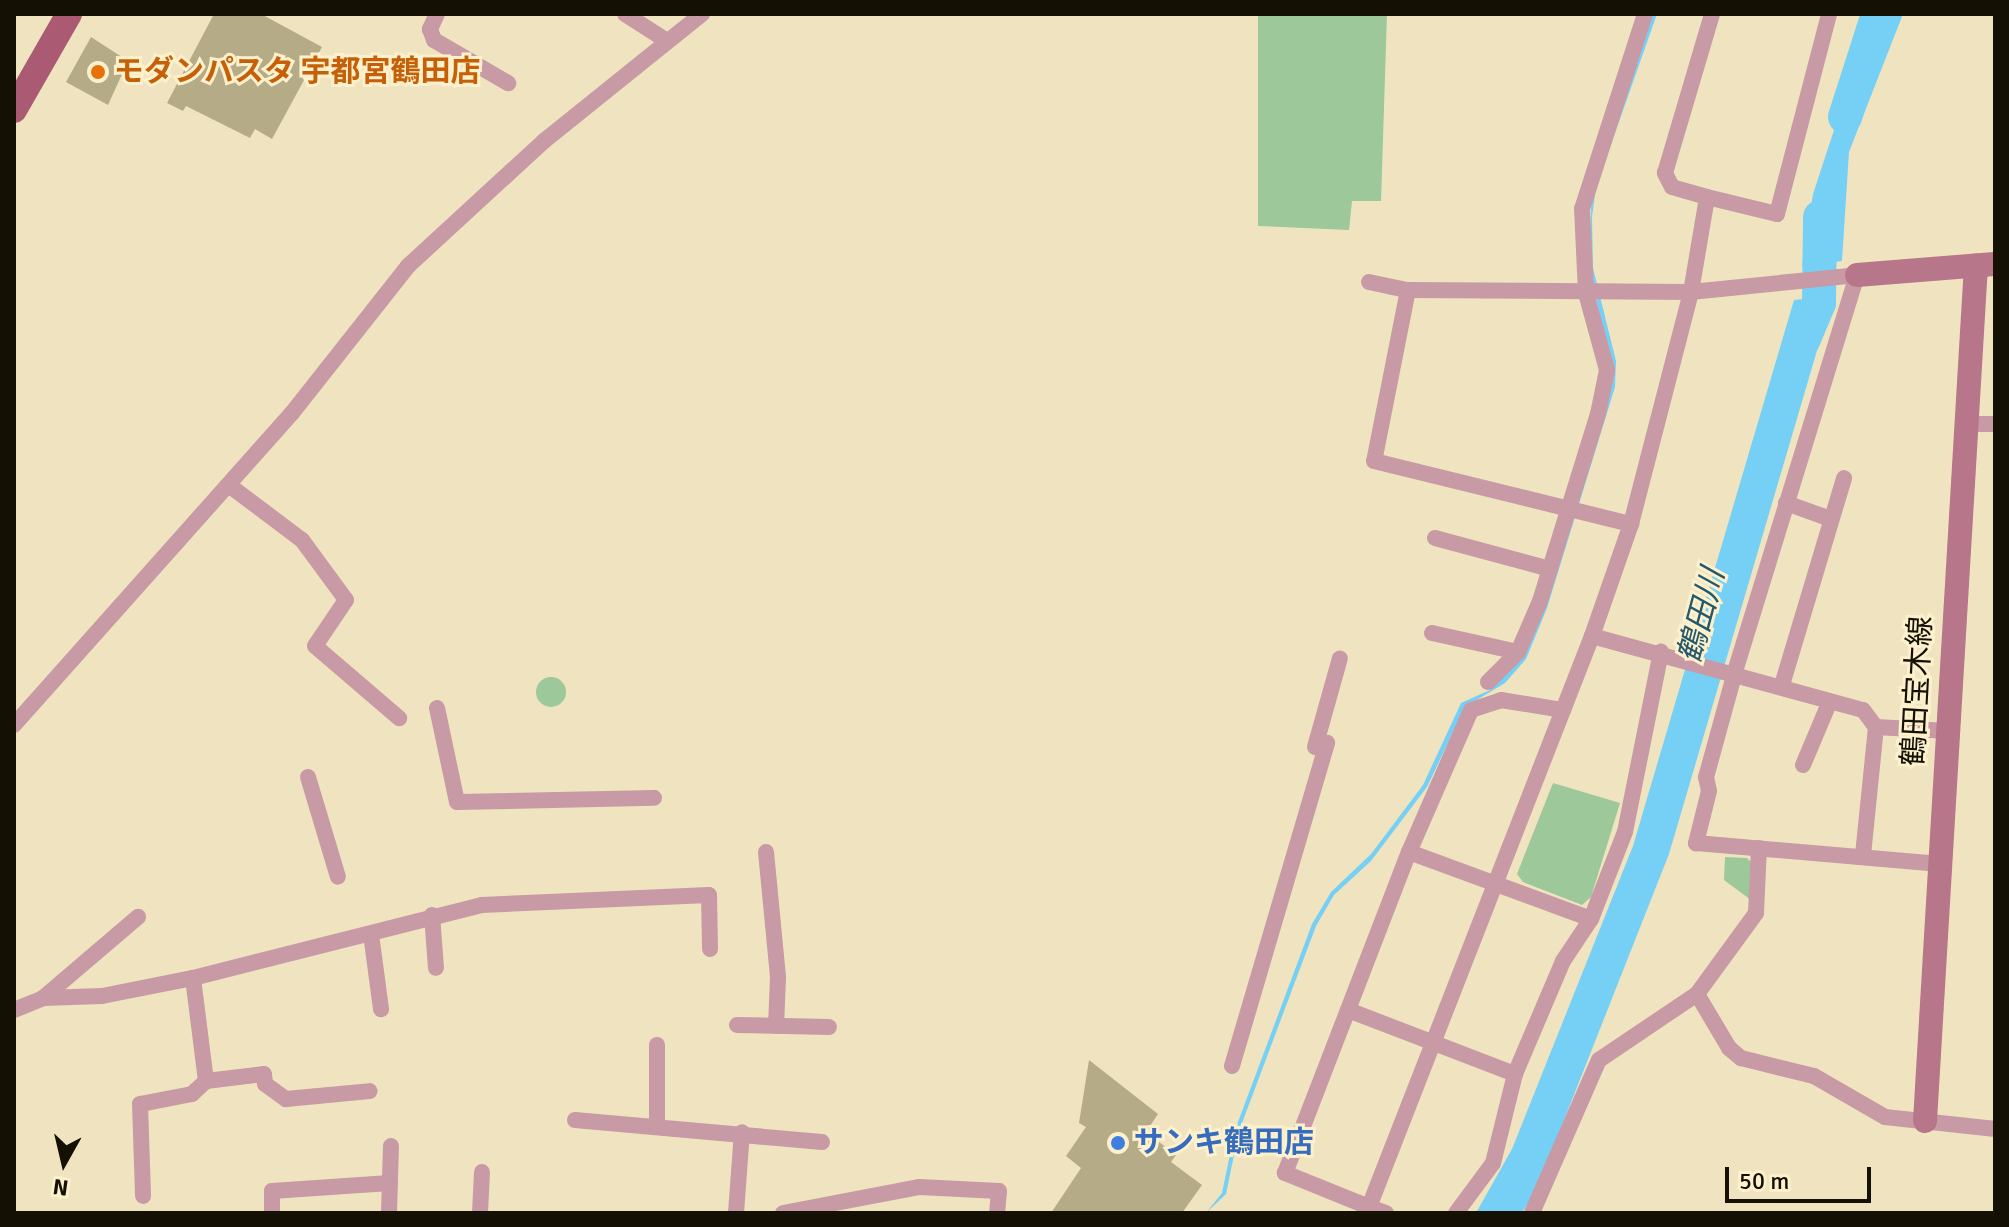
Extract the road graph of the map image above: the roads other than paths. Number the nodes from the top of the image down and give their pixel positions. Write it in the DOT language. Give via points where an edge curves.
graph roads {
  1 [pos="69,14"];
  2 [pos="437,14"];
  3 [pos="625,14"];
  4 [pos="702,14"];
  5 [pos="1645,14"];
  6 [pos="1712,14"];
  7 [pos="1826,15"];
  8 [pos="667,41"];
  9 [pos="508,83"];
  10 [pos="18,96"];
  11 [pos="1707,197"];
  12 [pos="1986,265"];
  13 [pos="1857,275"];
  14 [pos="1369,282"];
  15 [pos="1408,290"];
  16 [pos="1691,292"];
  17 [pos="1586,293"];
  18 [pos="1967,424"];
  19 [pos="1995,424"];
  20 [pos="1844,478"];
  21 [pos="230,486"];
  22 [pos="1786,503"];
  23 [pos="1568,510"];
  24 [pos="1828,518"];
  25 [pos="1631,524"];
  26 [pos="1435,538"];
  27 [pos="1550,569"];
  28 [pos="1432,633"];
  29 [pos="1592,636"];
  30 [pos="1518,652"];
  31 [pos="1661,652"];
  32 [pos="1340,658"];
  33 [pos="1735,672"];
  34 [pos="1488,682"];
  35 [pos="1782,685"];
  36 [pos="1830,701"];
  37 [pos="437,708"];
  38 [pos="1563,710"];
  39 [pos="399,718"];
  40 [pos="14,725"];
  41 [pos="1876,727"];
  42 [pos="1948,731"];
  43 [pos="1803,765"];
  44 [pos="308,777"];
  45 [pos="654,798"];
  46 [pos="1759,848"];
  47 [pos="766,852"];
  48 [pos="1409,852"];
  49 [pos="1863,855"];
  50 [pos="1940,864"];
  51 [pos="338,877"];
  52 [pos="1499,884"];
  53 [pos="432,915"];
  54 [pos="138,917"];
  55 [pos="1591,919"];
  56 [pos="371,934"];
  57 [pos="710,949"];
  58 [pos="436,968"];
  59 [pos="193,978"];
  60 [pos="1697,994"];
  61 [pos="43,998"];
  62 [pos="381,1009"];
  63 [pos="14,1010"];
  64 [pos="1348,1010"];
  65 [pos="737,1025"];
  66 [pos="776,1026"];
  67 [pos="829,1027"];
  68 [pos="1435,1042"];
  69 [pos="657,1045"];
  70 [pos="1232,1066"];
  71 [pos="1515,1074"];
  72 [pos="206,1081"];
  73 [pos="370,1091"];
  74 [pos="575,1120"];
  75 [pos="1925,1121"];
  76 [pos="657,1126"];
  77 [pos="1995,1129"];
  78 [pos="742,1132"];
  79 [pos="822,1142"];
  80 [pos="391,1146"];
  81 [pos="482,1172"];
  82 [pos="390,1183"];
  83 [pos="143,1196"];
  84 [pos="1369,1207"];
  85 [pos="838,1208"];
  86 [pos="272,1213"];
  87 [pos="389,1213"];
  88 [pos="480,1213"];
  89 [pos="736,1213"];
  90 [pos="783,1213"];
  91 [pos="997,1213"];
  92 [pos="1386,1213"];
  93 [pos="1456,1213"];
  94 [pos="1532,1213"];
  1 -- 10 [label="main road"];
  2 -- 9 [label="street" via="430,29 434,40"];
  3 -- 8 [label="street"];
  4 -- 8 [label="street"];
  5 -- 17 [label="street" via="1582,209"];
  6 -- 11 [label="street" via="1665,173 1672,187"];
  7 -- 11 [label="street" via="1777,214"];
  8 -- 21 [label="street" via="504,176 408,266"];
  11 -- 16 [label="street"];
  12 -- 13 [label="street"];
  12 -- 18 [label="street, 鶴田宝木線"];
  13 -- 16 [label="street"];
  13 -- 22 [label="street"];
  14 -- 15 [label="street"];
  15 -- 17 [label="street"];
  15 -- 23 [label="street" via="1374,461"];
  16 -- 17 [label="street"];
  16 -- 25 [label="street"];
  17 -- 23 [label="street" via="1607,370"];
  18 -- 19 [label="street"];
  18 -- 42 [label="street, 鶴田宝木線"];
  20 -- 24 [label="street"];
  21 -- 39 [label="street" via="302,540 346,600 315,646"];
  21 -- 40 [label="street"];
  22 -- 24 [label="street"];
  22 -- 33 [label="street"];
  23 -- 25 [label="street"];
  23 -- 27 [label="street"];
  24 -- 35 [label="street"];
  25 -- 29 [label="street"];
  26 -- 27 [label="street"];
  27 -- 30 [label="street"];
  28 -- 30 [label="street"];
  29 -- 31 [label="street"];
  29 -- 38 [label="street"];
  30 -- 34 [label="street"];
  31 -- 33 [label="street"];
  31 -- 55 [label="street" via="1625,832"];
  32 -- 70 [label="street"];
  33 -- 35 [label="street"];
  33 -- 46 [label="street" via="1706,777 1709,791 1696,843"];
  35 -- 36 [label="street"];
  36 -- 41 [label="street" via="1863,710"];
  36 -- 43 [label="street"];
  37 -- 45 [label="street" via="457,802"];
  38 -- 48 [label="street" via="1501,700 1471,710"];
  38 -- 52 [label="street"];
  41 -- 42 [label="street"];
  41 -- 49 [label="street"];
  42 -- 50 [label="street, 鶴田宝木線"];
  44 -- 51 [label="street"];
  46 -- 49 [label="street"];
  46 -- 60 [label="street" via="1756,913"];
  47 -- 66 [label="street" via="778,977"];
  48 -- 52 [label="street"];
  48 -- 64 [label="street"];
  49 -- 50 [label="street"];
  50 -- 75 [label="street, 鶴田宝木線"];
  52 -- 55 [label="street"];
  52 -- 68 [label="street"];
  53 -- 56 [label="street"];
  53 -- 57 [label="street" via="482,905 709,895"];
  53 -- 58 [label="street"];
  54 -- 61 [label="street"];
  55 -- 71 [label="street" via="1563,961"];
  56 -- 59 [label="street"];
  56 -- 62 [label="street"];
  59 -- 61 [label="street" via="102,996"];
  59 -- 72 [label="street"];
  60 -- 75 [label="street" via="1729,1048 1741,1058 1814,1076 1871,1112"];
  60 -- 94 [label="street" via="1599,1060"];
  61 -- 63 [label="street"];
  64 -- 68 [label="street"];
  64 -- 84 [label="street" via="1285,1173"];
  65 -- 66 [label="street"];
  66 -- 67 [label="street"];
  68 -- 71 [label="street"];
  68 -- 84 [label="street"];
  69 -- 76 [label="street"];
  71 -- 93 [label="street" via="1493,1163"];
  72 -- 73 [label="street" via="264,1074 265,1084 286,1099"];
  72 -- 83 [label="street" via="192,1094 140,1104"];
  74 -- 76 [label="street"];
  75 -- 77 [label="street"];
  76 -- 78 [label="street"];
  78 -- 79 [label="street"];
  78 -- 89 [label="street"];
  80 -- 82 [label="street"];
  81 -- 88 [label="street"];
  82 -- 86 [label="street" via="272,1191"];
  82 -- 87 [label="street"];
  84 -- 92 [label="street"];
  85 -- 90 [label="street"];
  85 -- 91 [label="street" via="919,1187 999,1191"];
}
